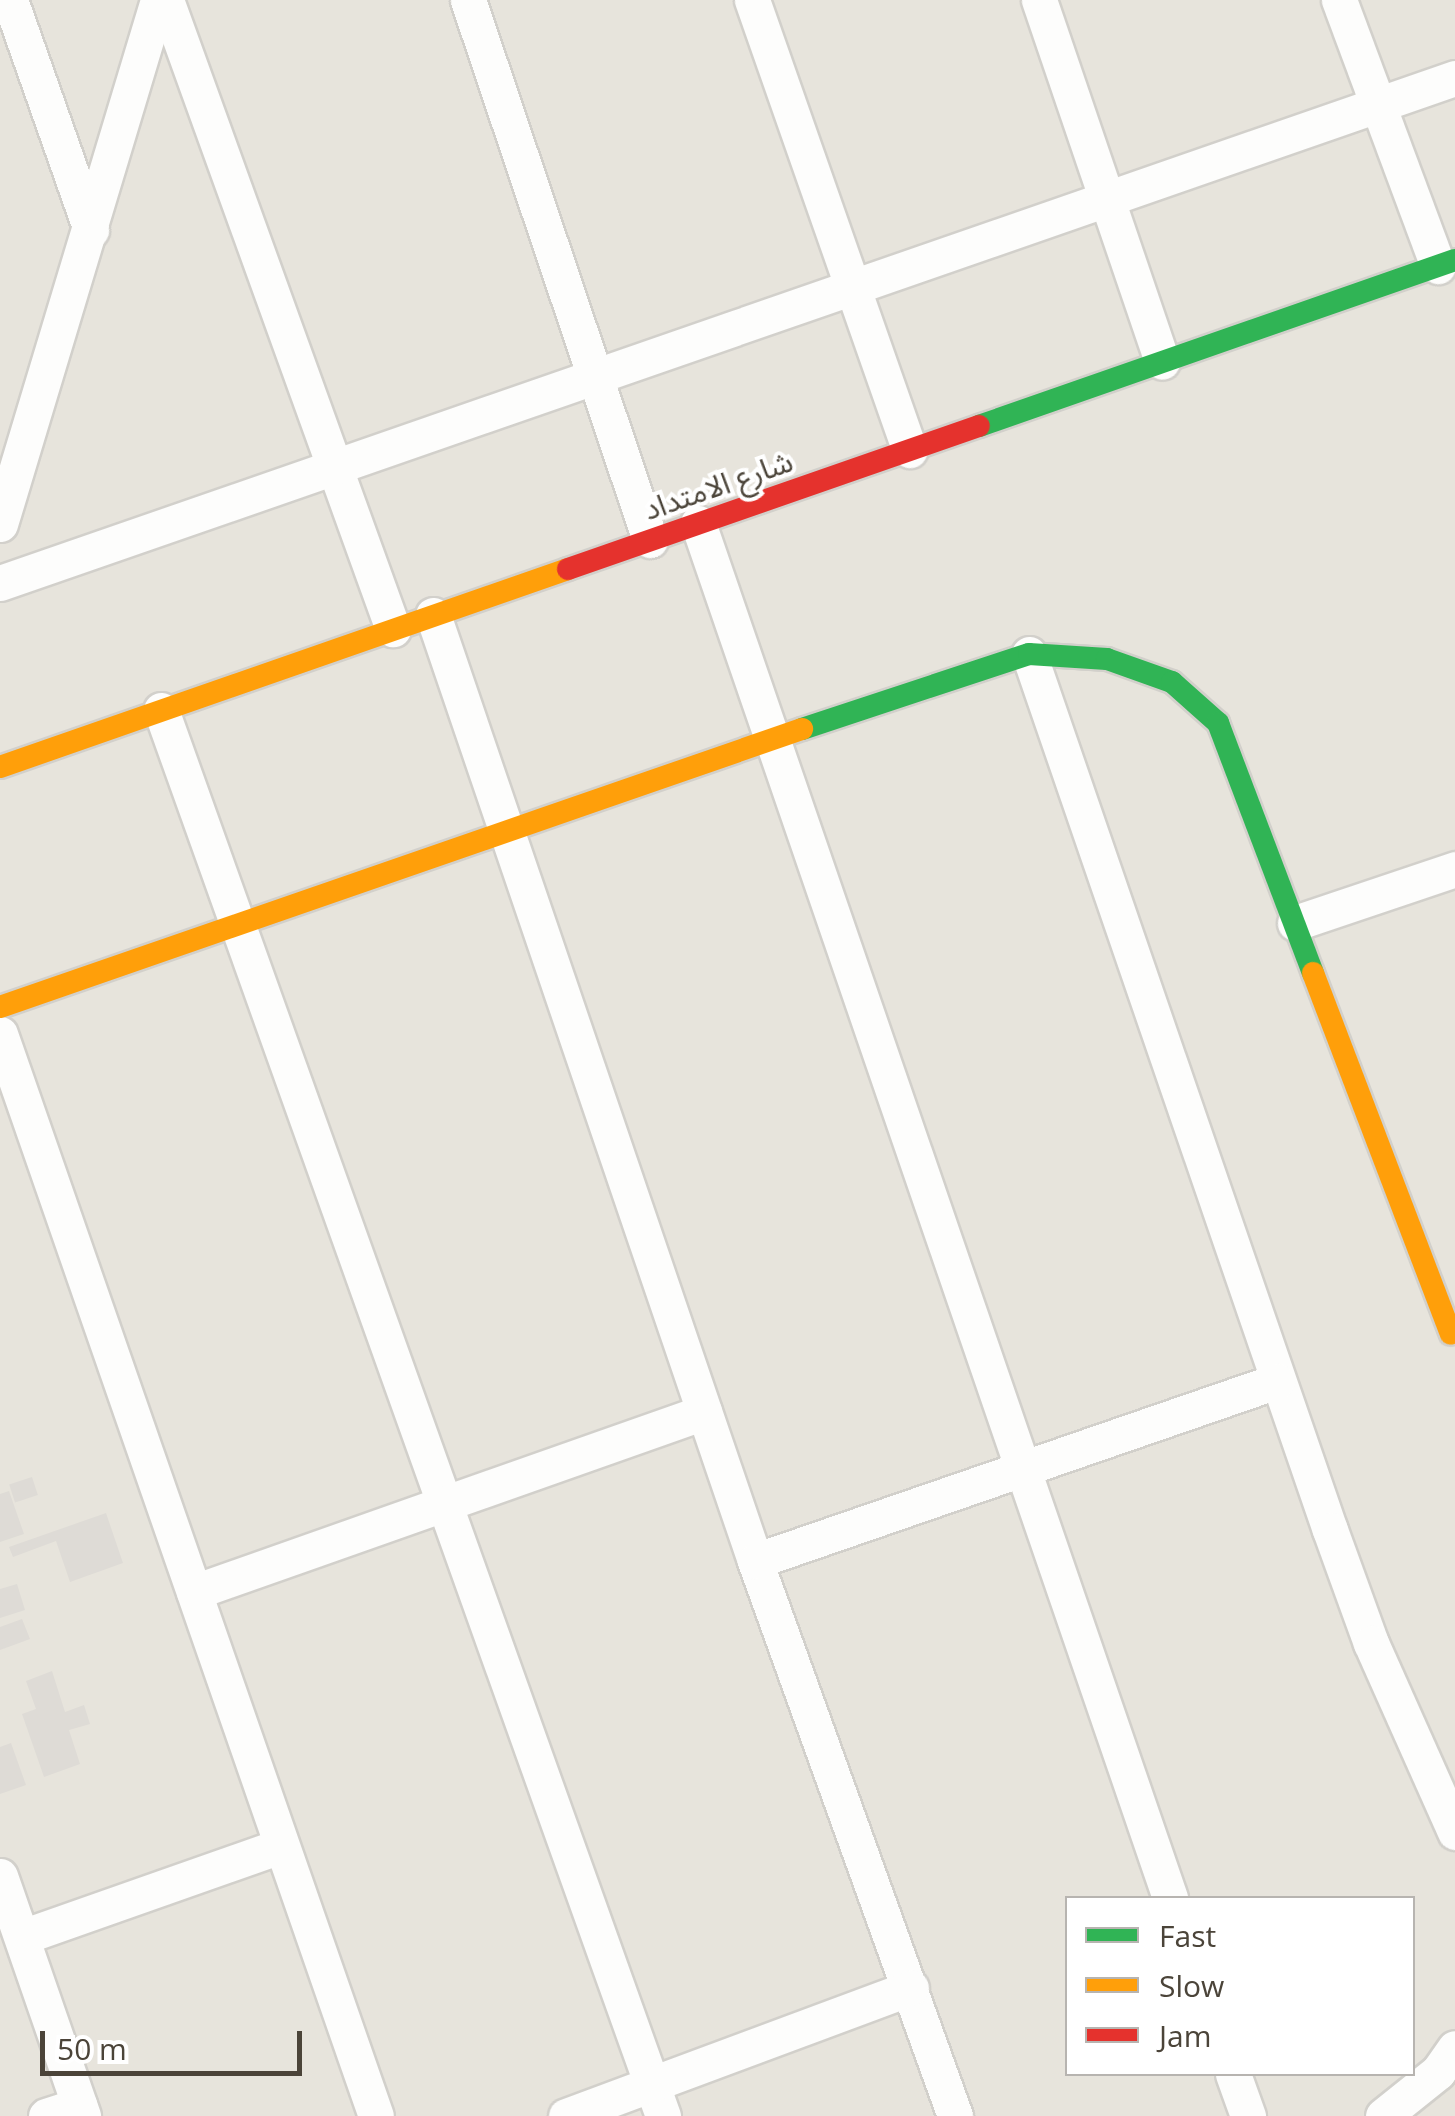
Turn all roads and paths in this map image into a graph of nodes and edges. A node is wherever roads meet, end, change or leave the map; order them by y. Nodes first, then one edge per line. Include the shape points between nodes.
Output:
1 (10, 0) edge
2 (158, 0) edge
3 (166, 0) edge
4 (468, 0) edge
5 (752, 0) edge
6 (1039, 0) edge
7 (1339, 0) edge
8 (1455, 78) edge
9 (1378, 105) junction
10 (1107, 196) junction
11 (91, 230) junction
12 (1446, 263) edge
13 (852, 289) junction
14 (1162, 362) junction
15 (597, 376) junction
16 (910, 450) junction
17 (337, 468) junction
18 (698, 523) junction
19 (0, 524) edge
20 (650, 540) junction
21 (0, 583) edge
22 (433, 615) junction
23 (393, 629) junction
24 (1028, 654) junction
25 (161, 710) junction
26 (768, 742) junction
27 (0, 766) edge
28 (505, 830) junction
29 (1455, 869) edge
30 (1295, 924) junction
31 (238, 925) junction
32 (0, 1007) edge
33 (0, 1034) edge
34 (1450, 1334) dead end
35 (1278, 1381) junction
36 (704, 1412) junction
37 (1026, 1468) junction
38 (448, 1504) junction
39 (756, 1561) junction
40 (194, 1592) junction
41 (1455, 1832) edge
42 (280, 1846) junction
43 (0, 1876) edge
44 (1169, 1896) edge
45 (22, 1937) junction
46 (911, 1988) junction
47 (1455, 2048) edge
48 (1234, 2076) edge
49 (657, 2101) edge
50 (69, 2112) edge
51 (376, 2116) edge
52 (566, 2116) edge
53 (955, 2116) edge
54 (1248, 2116) edge
55 (1383, 2116) edge

1 - 11 street
2 - 11 street
3 - 17 street
4 - 15 street
5 - 13 street
6 - 10 street
7 - 9 street
8 - 9 street
9 - 10 street
9 - 12 street
10 - 13 street
10 - 14 street
11 - 19 street
12 - 14 street, شارع الامتداد
13 - 15 street
13 - 16 street
14 - 16 street, شارع الامتداد
15 - 17 street
15 - 20 street
16 - 18 street, شارع الامتداد
17 - 21 street
17 - 23 street
18 - 20 street, شارع الامتداد
18 - 26 street
20 - 22 street, شارع الامتداد
22 - 23 street, شارع الامتداد
22 - 28 street
23 - 25 street, شارع الامتداد
24 - 26 street
24 - 30 street via 1108,659 1172,682 1218,723
24 - 35 street
25 - 27 street, شارع الامتداد
25 - 31 street
26 - 28 street
26 - 37 street
28 - 31 street
28 - 36 street
29 - 30 street
30 - 34 street
31 - 32 street
31 - 38 street
33 - 40 street
35 - 37 street
35 - 41 street via 1370,1643
36 - 38 street
36 - 39 street
37 - 39 street
37 - 44 street
38 - 40 street
38 - 49 street
39 - 46 street
40 - 42 street
42 - 45 street
42 - 51 street
43 - 45 street
45 - 50 street
46 - 49 street
46 - 53 street
47 - 55 street via 1438,2072
48 - 54 street
49 - 52 street

